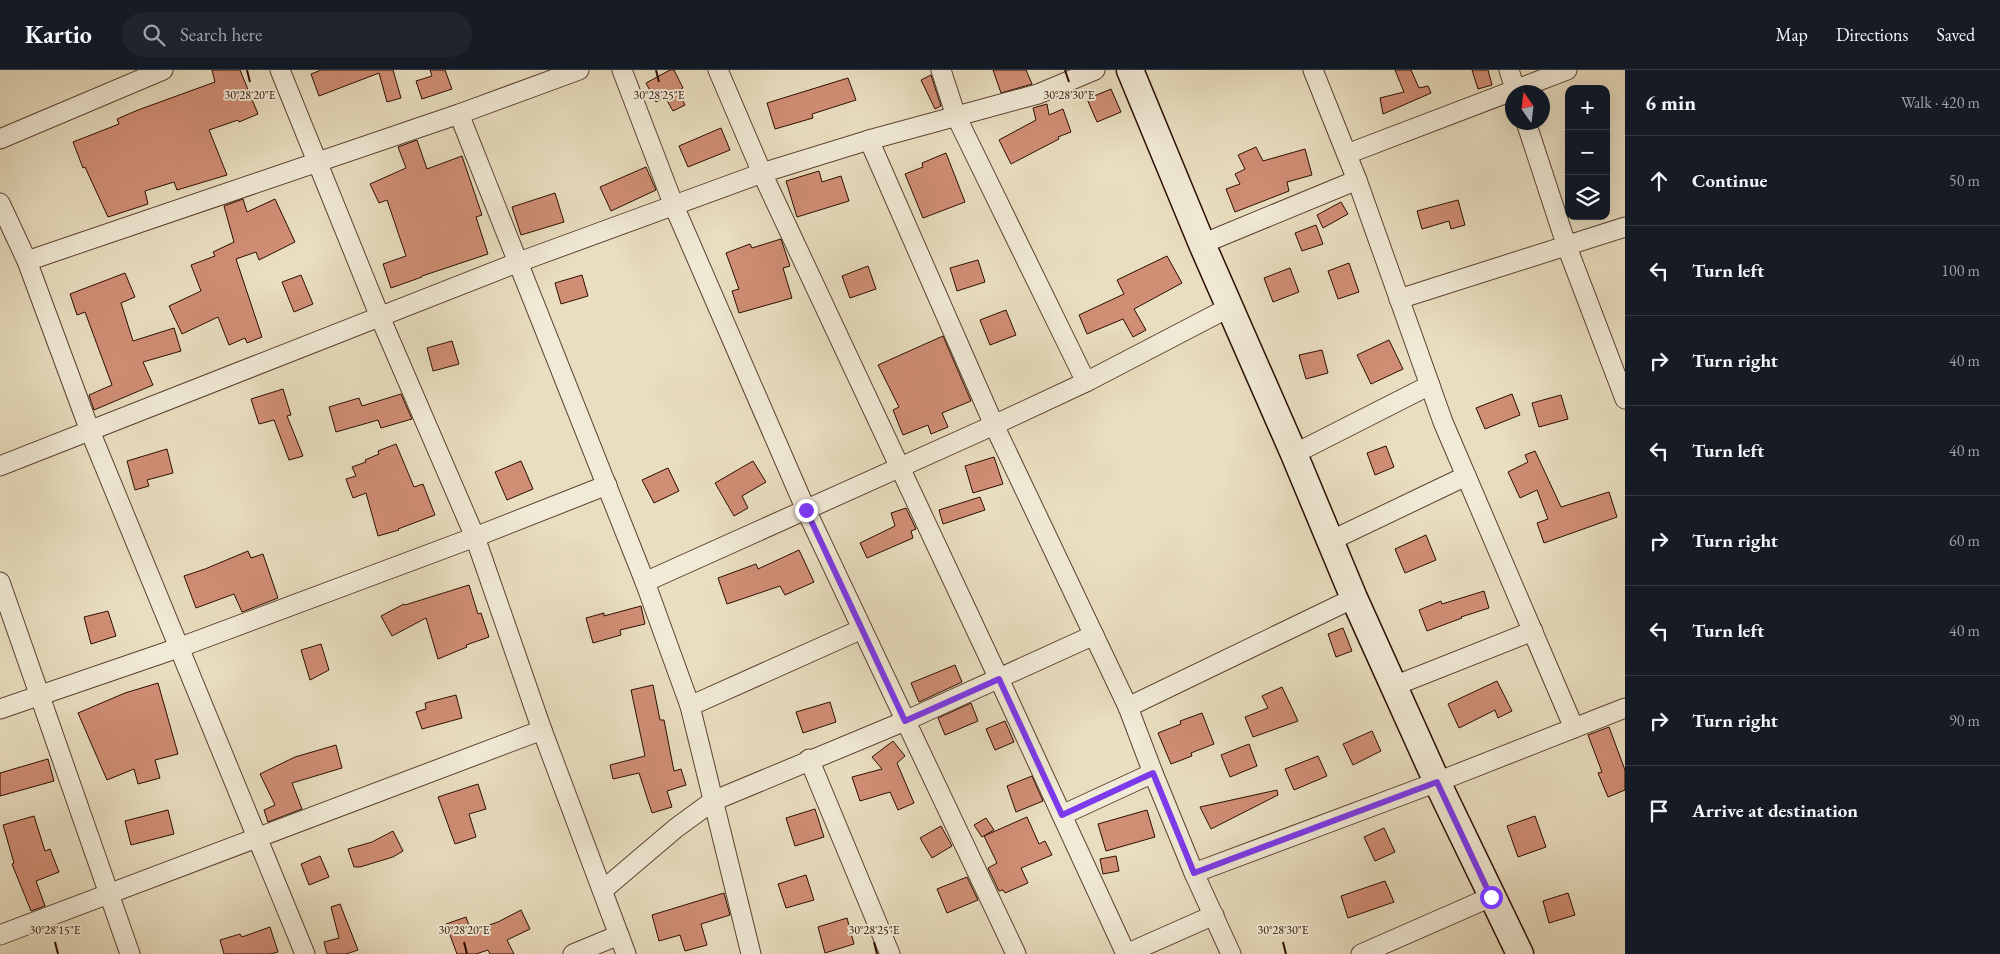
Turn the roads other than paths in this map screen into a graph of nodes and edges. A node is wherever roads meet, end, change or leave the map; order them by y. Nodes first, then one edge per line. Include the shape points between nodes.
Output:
1 (164, 70) edge
2 (280, 70) edge
3 (579, 70) edge
4 (622, 70) edge
5 (718, 70) edge
6 (940, 70) edge
7 (1095, 70) edge
8 (1130, 70) edge
9 (1313, 70) edge
10 (1509, 70) edge
11 (1567, 70) edge
12 (1514, 85) edge
13 (1531, 85) edge
14 (1505, 95) edge
15 (459, 114) junction
16 (956, 116) junction
17 (1529, 130) edge
18 (0, 139) edge
19 (868, 140) junction
20 (1347, 154) junction
21 (317, 163) junction
22 (762, 173) junction
23 (1357, 180) junction
24 (0, 203) edge
25 (674, 206) junction
26 (1625, 227) edge
27 (1202, 244) junction
28 (1567, 247) junction
29 (27, 261) junction
30 (519, 262) junction
31 (1399, 299) junction
32 (1230, 307) junction
33 (380, 316) junction
34 (1086, 382) junction
35 (1430, 385) junction
36 (1625, 399) edge
37 (994, 425) junction
38 (90, 431) junction
39 (1294, 454) junction
40 (0, 466) edge
41 (900, 467) junction
42 (1466, 476) junction
43 (607, 485) junction
44 (806, 510) junction
45 (475, 537) junction
46 (1330, 540) junction
47 (0, 582) edge
48 (645, 582) junction
49 (1354, 598) junction
50 (862, 629) junction
51 (1533, 631) junction
52 (1094, 635) junction
53 (178, 648) junction
54 (999, 679) junction
55 (1394, 686) junction
56 (41, 695) junction
57 (690, 706) junction
58 (1128, 707) junction
59 (1625, 708) edge
60 (0, 709) edge
61 (905, 721) junction
62 (1574, 728) junction
63 (542, 730) junction
64 (809, 760) junction
65 (1153, 773) junction
66 (1437, 782) junction
67 (713, 801) junction
68 (1062, 815) junction
69 (256, 838) junction
70 (1194, 873) junction
71 (603, 890) junction
72 (110, 894) junction
73 (1491, 897) junction
74 (1214, 916) junction
75 (0, 935) edge
76 (619, 935) junction
77 (130, 954) edge
78 (305, 954) edge
79 (573, 954) edge
80 (626, 954) edge
81 (751, 954) edge
82 (890, 954) edge
83 (1016, 954) edge
84 (1126, 954) edge
85 (1231, 954) edge
86 (1361, 954) edge
87 (1520, 954) edge

1 - 18 street
2 - 21 street
3 - 15 street
4 - 25 street
5 - 22 street
6 - 16 street
7 - 16 street via 1038,94
8 - 27 main road
9 - 20 street
10 - 12 street
11 - 13 street
14 - 20 street
15 - 21 street
15 - 30 street
16 - 19 street
16 - 34 street
17 - 28 street
19 - 22 street
19 - 37 street
20 - 23 street
21 - 29 street
21 - 33 street
22 - 25 street
22 - 41 street
23 - 27 street
23 - 31 street
24 - 29 street
25 - 30 street
25 - 44 street
26 - 28 street
27 - 32 main road
28 - 31 street
28 - 36 street
29 - 38 street
30 - 33 street
30 - 43 street
31 - 35 street
32 - 34 street
32 - 39 main road
33 - 38 street
33 - 45 street
34 - 37 street
35 - 39 street
35 - 42 street
37 - 41 street
37 - 52 street
38 - 40 street
38 - 53 street
39 - 46 main road
41 - 44 street
41 - 54 street
42 - 46 street
42 - 51 street
43 - 45 street
43 - 48 street
44 - 48 street
44 - 50 street
45 - 53 street
45 - 63 street
46 - 49 main road
47 - 56 street
48 - 57 street
49 - 55 main road
49 - 58 street
50 - 57 street
50 - 61 street
51 - 55 street
51 - 62 street
52 - 54 street
52 - 58 street
53 - 56 street
53 - 69 street
54 - 61 street
54 - 68 street
55 - 66 main road
56 - 60 street
56 - 72 street
57 - 67 street
58 - 65 street
59 - 62 street
61 - 64 street
61 - 83 street
62 - 66 street
63 - 69 street
63 - 71 street
64 - 67 street
64 - 82 street
65 - 68 street
65 - 70 street
66 - 70 street
66 - 73 main road
67 - 71 street
67 - 81 street
68 - 84 street
69 - 72 street
69 - 78 street
70 - 74 street
71 - 76 street
72 - 75 street
72 - 77 street
73 - 86 street
73 - 87 main road
74 - 84 street
74 - 85 street
76 - 79 street
76 - 80 street

